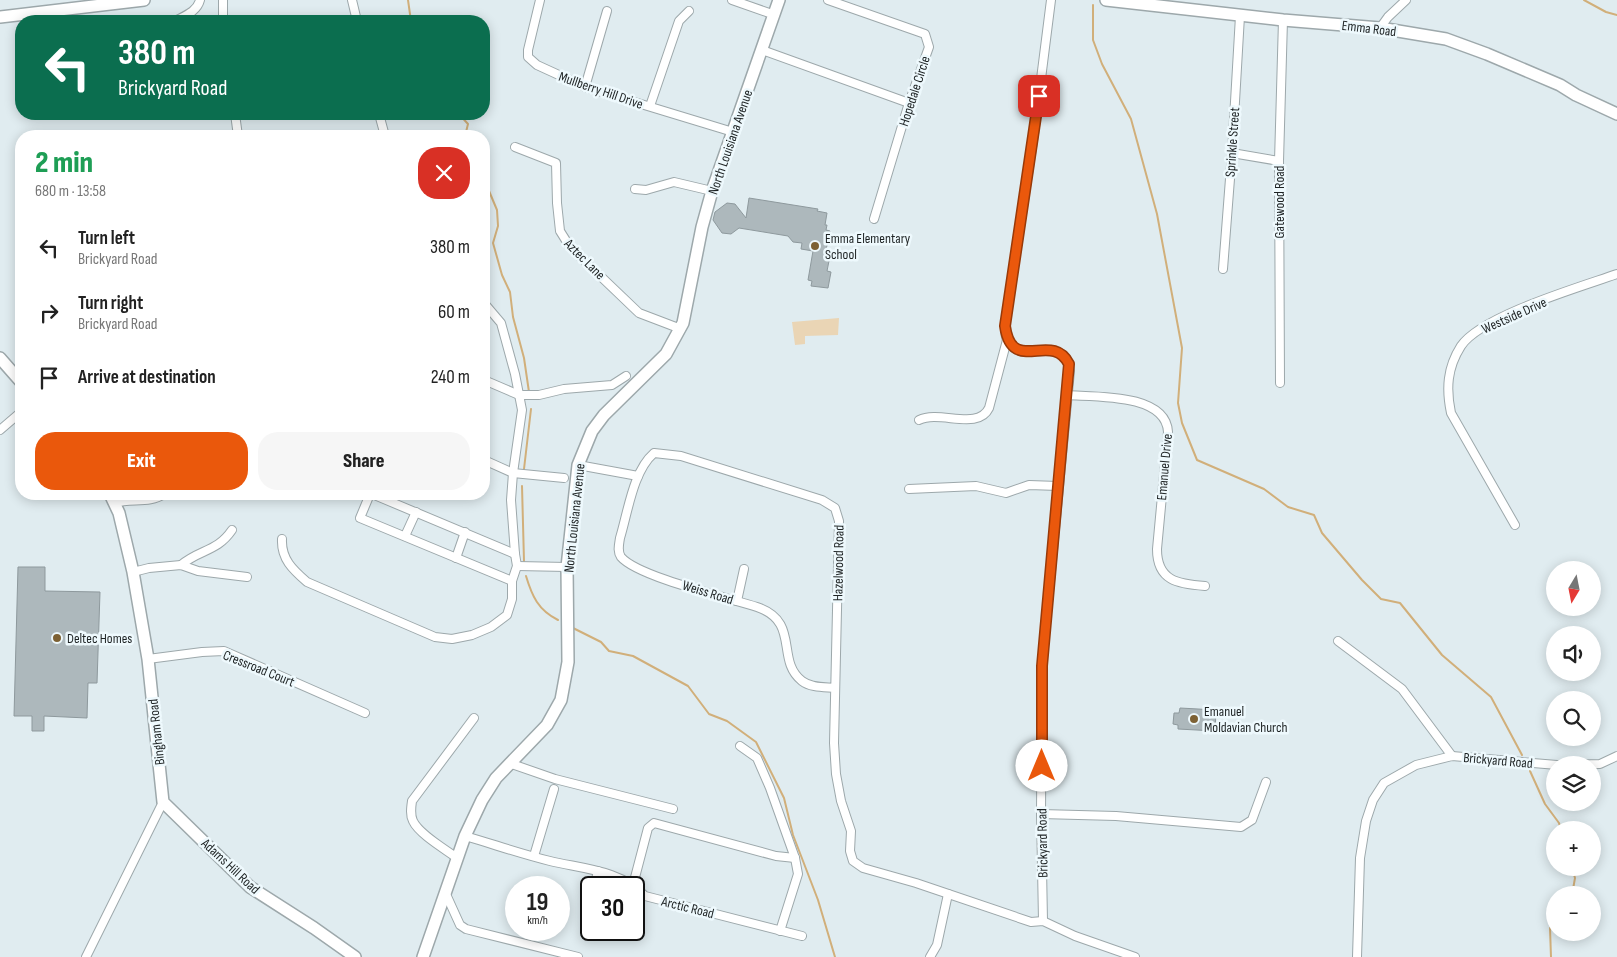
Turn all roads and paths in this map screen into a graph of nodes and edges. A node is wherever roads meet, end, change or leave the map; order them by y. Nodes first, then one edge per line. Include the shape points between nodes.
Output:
1 (144, 0) edge
2 (200, 0) edge
3 (223, 0) edge
4 (352, 0) edge
5 (540, 0) edge
6 (732, 0) edge
7 (779, 0) edge
8 (828, 0) edge
9 (1051, 0) edge
10 (1106, 0) edge
11 (1406, 0) edge
12 (607, 11) dead end
13 (689, 11) dead end
14 (15, 15) edge
15 (17, 15) edge
16 (185, 15) edge
17 (223, 15) edge
18 (356, 15) edge
19 (775, 15) junction
20 (1240, 16) junction
21 (0, 17) edge
22 (1283, 20) junction
23 (1380, 28) junction
24 (762, 50) junction
25 (585, 87) junction
26 (909, 103) junction
27 (650, 106) junction
28 (1617, 114) edge
29 (733, 132) junction
30 (515, 147) dead end
31 (1232, 153) junction
32 (1279, 161) junction
33 (635, 189) dead end
34 (712, 192) junction
35 (874, 219) dead end
36 (1223, 269) dead end
37 (1617, 274) edge
38 (490, 310) edge
39 (681, 329) junction
40 (1007, 340) junction
41 (0, 358) edge
42 (15, 375) edge
43 (626, 376) dead end
44 (490, 383) edge
45 (1280, 384) dead end
46 (519, 395) junction
47 (1067, 395) junction
48 (15, 417) edge
49 (919, 420) dead end
50 (0, 430) edge
51 (490, 463) edge
52 (578, 465) junction
53 (513, 473) junction
54 (638, 476) junction
55 (564, 478) dead end
56 (1058, 486) junction
57 (909, 489) dead end
58 (113, 500) edge
59 (368, 500) edge
60 (386, 500) edge
61 (416, 512) junction
62 (1515, 525) dead end
63 (232, 530) dead end
64 (464, 532) junction
65 (405, 536) junction
66 (282, 539) dead end
67 (515, 554) junction
68 (456, 558) junction
69 (182, 565) junction
70 (518, 566) junction
71 (567, 567) junction
72 (744, 569) dead end
73 (133, 572) junction
74 (247, 578) dead end
75 (512, 581) junction
76 (1206, 586) dead end
77 (737, 601) junction
78 (1338, 641) dead end
79 (148, 659) junction
80 (836, 688) junction
81 (365, 713) dead end
82 (474, 718) dead end
83 (740, 746) dead end
84 (1452, 756) junction
85 (1617, 756) edge
86 (510, 763) junction
87 (1546, 764) edge
88 (1601, 764) edge
89 (1266, 782) dead end
90 (554, 789) dead end
91 (163, 802) junction
92 (673, 809) dead end
93 (1041, 814) junction
94 (465, 836) junction
95 (534, 856) junction
96 (457, 858) junction
97 (795, 858) junction
98 (598, 871) junction
99 (597, 876) edge
100 (610, 876) edge
101 (635, 876) edge
102 (445, 892) junction
103 (948, 894) junction
104 (645, 896) edge
105 (1043, 921) junction
106 (780, 931) junction
107 (802, 936) dead end
108 (86, 957) edge
109 (355, 957) edge
110 (423, 957) edge
111 (578, 957) edge
112 (930, 957) edge
113 (1135, 957) edge
114 (1357, 957) edge

1 - 15 street
2 - 16 street via 198,6
3 - 17 street
4 - 18 street
5 - 25 street, Mullberry Hill Drive via 528,58
6 - 19 street
7 - 19 street, North Louisiana Avenue
8 - 26 street, Hopedale Circle via 925,34 929,47
9 - 40 street via 1005,326
10 - 20 street, Emma Road
11 - 23 street
12 - 25 street
13 - 27 street via 679,22
14 - 21 street
19 - 24 street, North Louisiana Avenue
20 - 22 street, Emma Road
20 - 31 street, Sprinkle Street
22 - 23 street, Emma Road
22 - 32 street, Gatewood Road
23 - 28 street, Emma Road via 1446,39 1560,85
24 - 26 street
24 - 29 street, North Louisiana Avenue
25 - 27 street, Mullberry Hill Drive
26 - 35 street, Hopedale Circle
27 - 29 street, Mullberry Hill Drive
29 - 34 street, North Louisiana Avenue
30 - 39 street, Aztec Lane via 556,163 560,231 570,246 639,313
31 - 32 street
31 - 36 street, Sprinkle Street
32 - 45 street, Gatewood Road
33 - 34 street via 646,190 674,182
34 - 39 street, North Louisiana Avenue
37 - 62 street, Westside Drive via 1482,327 1462,346 1448,376 1447,395 1451,413
38 - 46 street via 501,323
39 - 52 street, North Louisiana Avenue via 666,354 592,430
40 - 47 street, Brickyard Road via 1020,351 1053,350 1066,358 1070,371
40 - 49 street via 986,413 974,419 934,416
41 - 42 street
43 - 46 street via 612,385
44 - 46 street
46 - 53 street via 522,410
47 - 56 street, Brickyard Road
47 - 76 street, Emanuel Drive via 1135,400 1155,410 1165,420 1168,432 1158,561 1160,570 1185,584
48 - 50 street
51 - 53 street
52 - 54 street
52 - 71 street, North Louisiana Avenue
53 - 55 street
53 - 67 street via 511,500
54 - 77 street, Weiss Road via 619,544 620,556 632,565 666,579
54 - 80 street, Hazelwood Road via 645,460 654,453 681,456 822,500 835,508 839,521
56 - 57 street via 1029,485 1006,493 976,486
56 - 93 street, Brickyard Road via 1042,666
58 - 73 street, Bingham Road
59 - 65 street via 360,518
60 - 61 street
61 - 64 street
61 - 65 street
63 - 69 street via 224,542
64 - 67 street
64 - 68 street
65 - 68 street
66 - 75 street via 281,550 290,567 307,582 435,637 472,636 492,627 507,616
67 - 70 street
68 - 75 street
69 - 73 street
69 - 74 street via 198,571
70 - 71 street
70 - 75 street
71 - 86 street, North Louisiana Avenue via 568,662 564,691 547,725
72 - 77 street
73 - 79 street, Bingham Road
77 - 80 street, Weiss Road via 769,611 783,626 792,668 802,681
78 - 84 street via 1402,688
79 - 81 street, Cressroad Court via 224,651
79 - 91 street, Bingham Road
80 - 103 street, Hazelwood Road via 836,774 851,831 853,861 863,868
82 - 96 street via 412,801 412,821
83 - 97 street via 757,758
84 - 87 street, Brickyard Road
84 - 114 street, Brickyard Road via 1416,765 1384,783 1373,800 1360,858
85 - 88 street
86 - 92 street
86 - 94 street, North Louisiana Avenue via 482,800
89 - 93 street via 1252,820 1241,828 1116,816
90 - 95 street
91 - 108 street
91 - 109 street, Adams Hill Road via 250,887
93 - 105 street, Brickyard Road
94 - 95 street, Arctic Road
94 - 96 street, North Louisiana Avenue
95 - 98 street, Arctic Road
96 - 102 street, North Louisiana Avenue
97 - 101 street via 776,856 654,823 648,828
97 - 106 street via 798,874
98 - 99 street
98 - 100 street, Arctic Road
102 - 110 street, North Louisiana Avenue
102 - 111 street via 460,926 466,930
103 - 105 street, Hazelwood Road via 1031,922
103 - 112 street via 937,945
104 - 106 street, Arctic Road
105 - 113 street
106 - 107 street, Arctic Road

